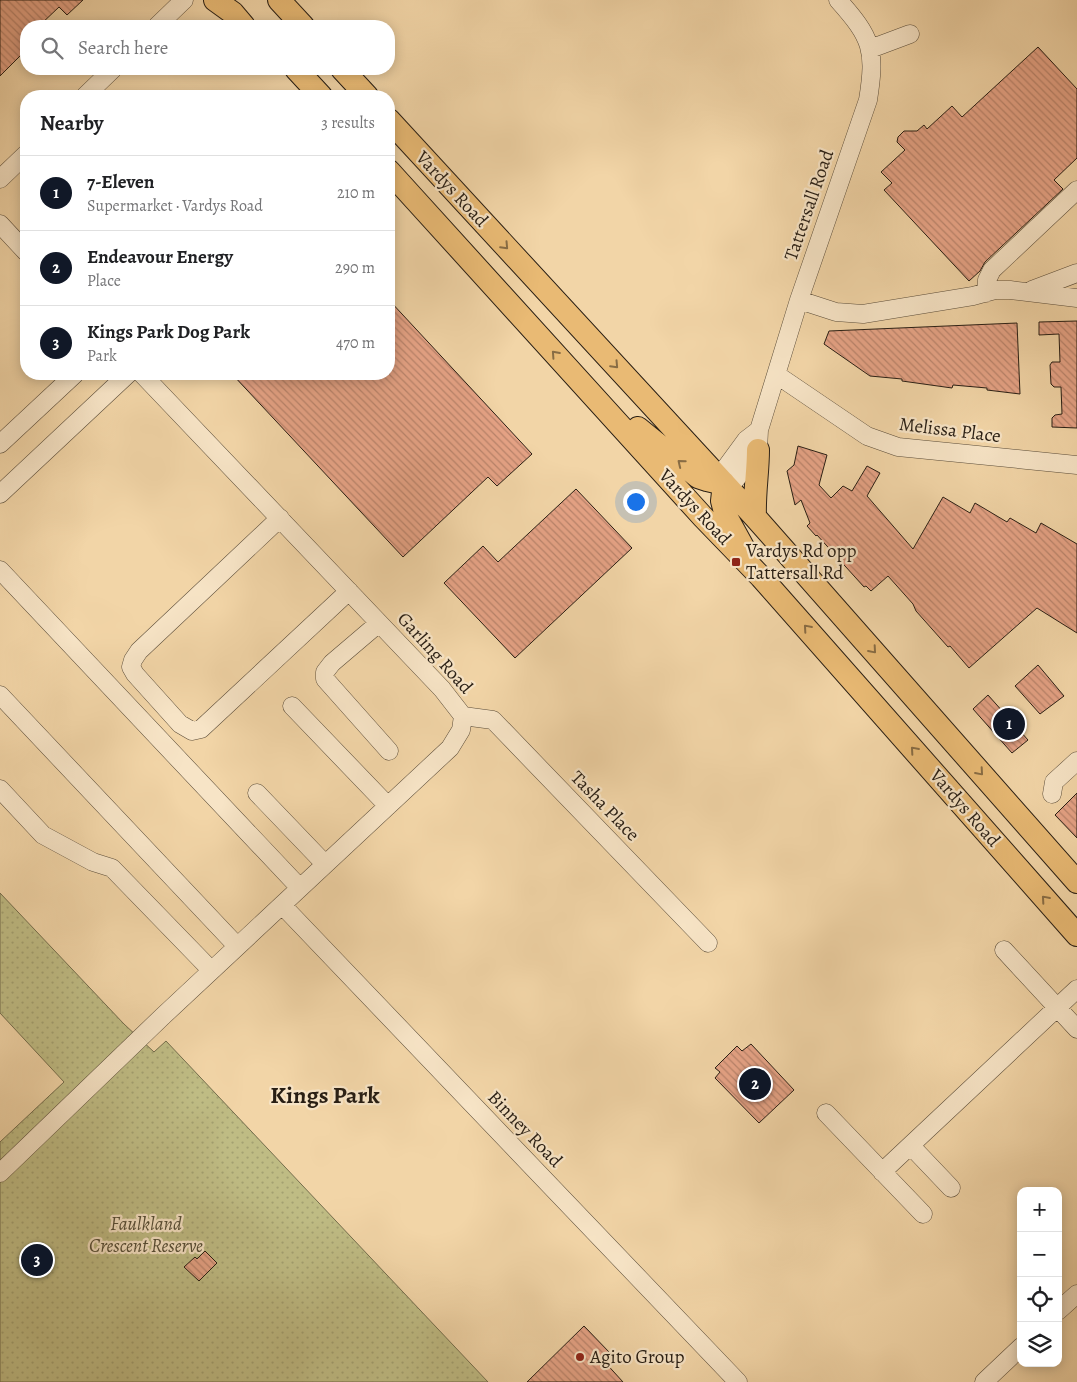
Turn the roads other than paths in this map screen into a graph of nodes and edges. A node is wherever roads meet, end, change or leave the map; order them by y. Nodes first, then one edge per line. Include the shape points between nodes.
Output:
1 (184, 0) edge
2 (215, 0) edge
3 (234, 0) edge
4 (278, 0) edge
5 (838, 0) edge
6 (163, 20) edge
7 (239, 20) edge
8 (252, 20) edge
9 (297, 20) edge
10 (910, 34) dead end
11 (870, 49) junction
12 (107, 75) edge
13 (299, 75) edge
14 (348, 75) edge
15 (309, 83) edge
16 (91, 90) edge
17 (361, 90) edge
18 (395, 127) edge
19 (20, 160) edge
20 (395, 178) edge
21 (0, 179) edge
22 (1077, 190) edge
23 (3, 233) edge
24 (20, 247) edge
25 (1077, 273) edge
26 (1029, 291) junction
27 (986, 293) junction
28 (1077, 298) edge
29 (799, 300) junction
30 (777, 375) junction
31 (69, 380) edge
32 (122, 380) edge
33 (148, 380) edge
34 (582, 384) junction
35 (758, 440) junction
36 (0, 444) edge
37 (1077, 465) edge
38 (724, 483) junction
39 (0, 494) edge
40 (755, 517) junction
41 (280, 518) junction
42 (0, 570) edge
43 (761, 577) junction
44 (349, 591) junction
45 (379, 623) junction
46 (0, 695) edge
47 (292, 706) dead end
48 (463, 716) junction
49 (389, 750) dead end
50 (1077, 761) edge
51 (0, 789) edge
52 (257, 793) dead end
53 (1052, 794) dead end
54 (388, 806) junction
55 (326, 864) junction
56 (1077, 882) edge
57 (300, 888) junction
58 (282, 905) junction
59 (1077, 935) edge
60 (708, 943) dead end
61 (237, 946) junction
62 (1004, 950) dead end
63 (211, 970) junction
64 (1077, 989) edge
65 (1057, 1007) junction
66 (1077, 1029) edge
67 (826, 1114) dead end
68 (911, 1146) junction
69 (882, 1172) junction
70 (0, 1173) edge
71 (951, 1188) dead end
72 (923, 1214) dead end
73 (1077, 1294) edge
74 (1062, 1307) edge
75 (1017, 1351) edge
76 (738, 1382) edge
77 (984, 1382) edge

1 - 6 street
2 - 7 main road
3 - 8 main road
4 - 9 main road
5 - 11 street, Tattersall Road via 858,23
10 - 11 street
11 - 29 street, Tattersall Road via 872,70 868,100
12 - 16 street
13 - 15 main road
14 - 17 main road
18 -> 38 main road, Vardys Road
19 - 21 street
34 -> 20 main road, Vardys Road
22 - 27 street via 992,270
23 - 24 street
25 - 26 street
26 - 27 street
26 - 28 street
27 - 29 street via 863,314 836,312
29 - 30 street, Tattersall Road
30 - 35 street, Tattersall Road
30 - 37 street, Melissa Place via 867,436 898,447
31 - 36 street
32 - 39 street
33 - 41 street, Garling Road
38 -> 34 main road via 698,477
34 - 43 main road, Vardys Road
35 - 38 street, Tattersall Road via 746,440 724,470
35 - 40 main road
38 - 40 main road, Vardys Road
38 - 43 main road via 722,501 726,516
40 -> 56 main road, Vardys Road
41 - 44 street, Garling Road
41 - 44 street via 133,660 131,667 135,674 180,724 192,731 201,729
42 - 57 street
59 -> 43 main road, Vardys Road
44 - 45 street, Garling Road
45 - 48 street, Garling Road via 442,689
45 - 49 street via 325,672 326,679
46 - 61 street
47 - 54 street
48 - 54 street, Garling Road via 461,730 450,748
48 - 60 street, Tasha Place via 493,720
50 - 53 street via 1054,782
51 - 63 street via 42,835 93,862 112,868
52 - 55 street
54 - 55 street, Garling Road
55 - 57 street, Garling Road
57 - 58 street, Garling Road
58 - 61 street, Garling Road
58 - 76 street, Binney Road
61 - 63 street, Garling Road
62 - 65 street
63 - 70 street, Garling Road
64 - 65 street
65 - 66 street
65 - 68 street
67 - 69 street
68 - 69 street
68 - 71 street
69 - 72 street
73 - 74 street
75 - 77 street

